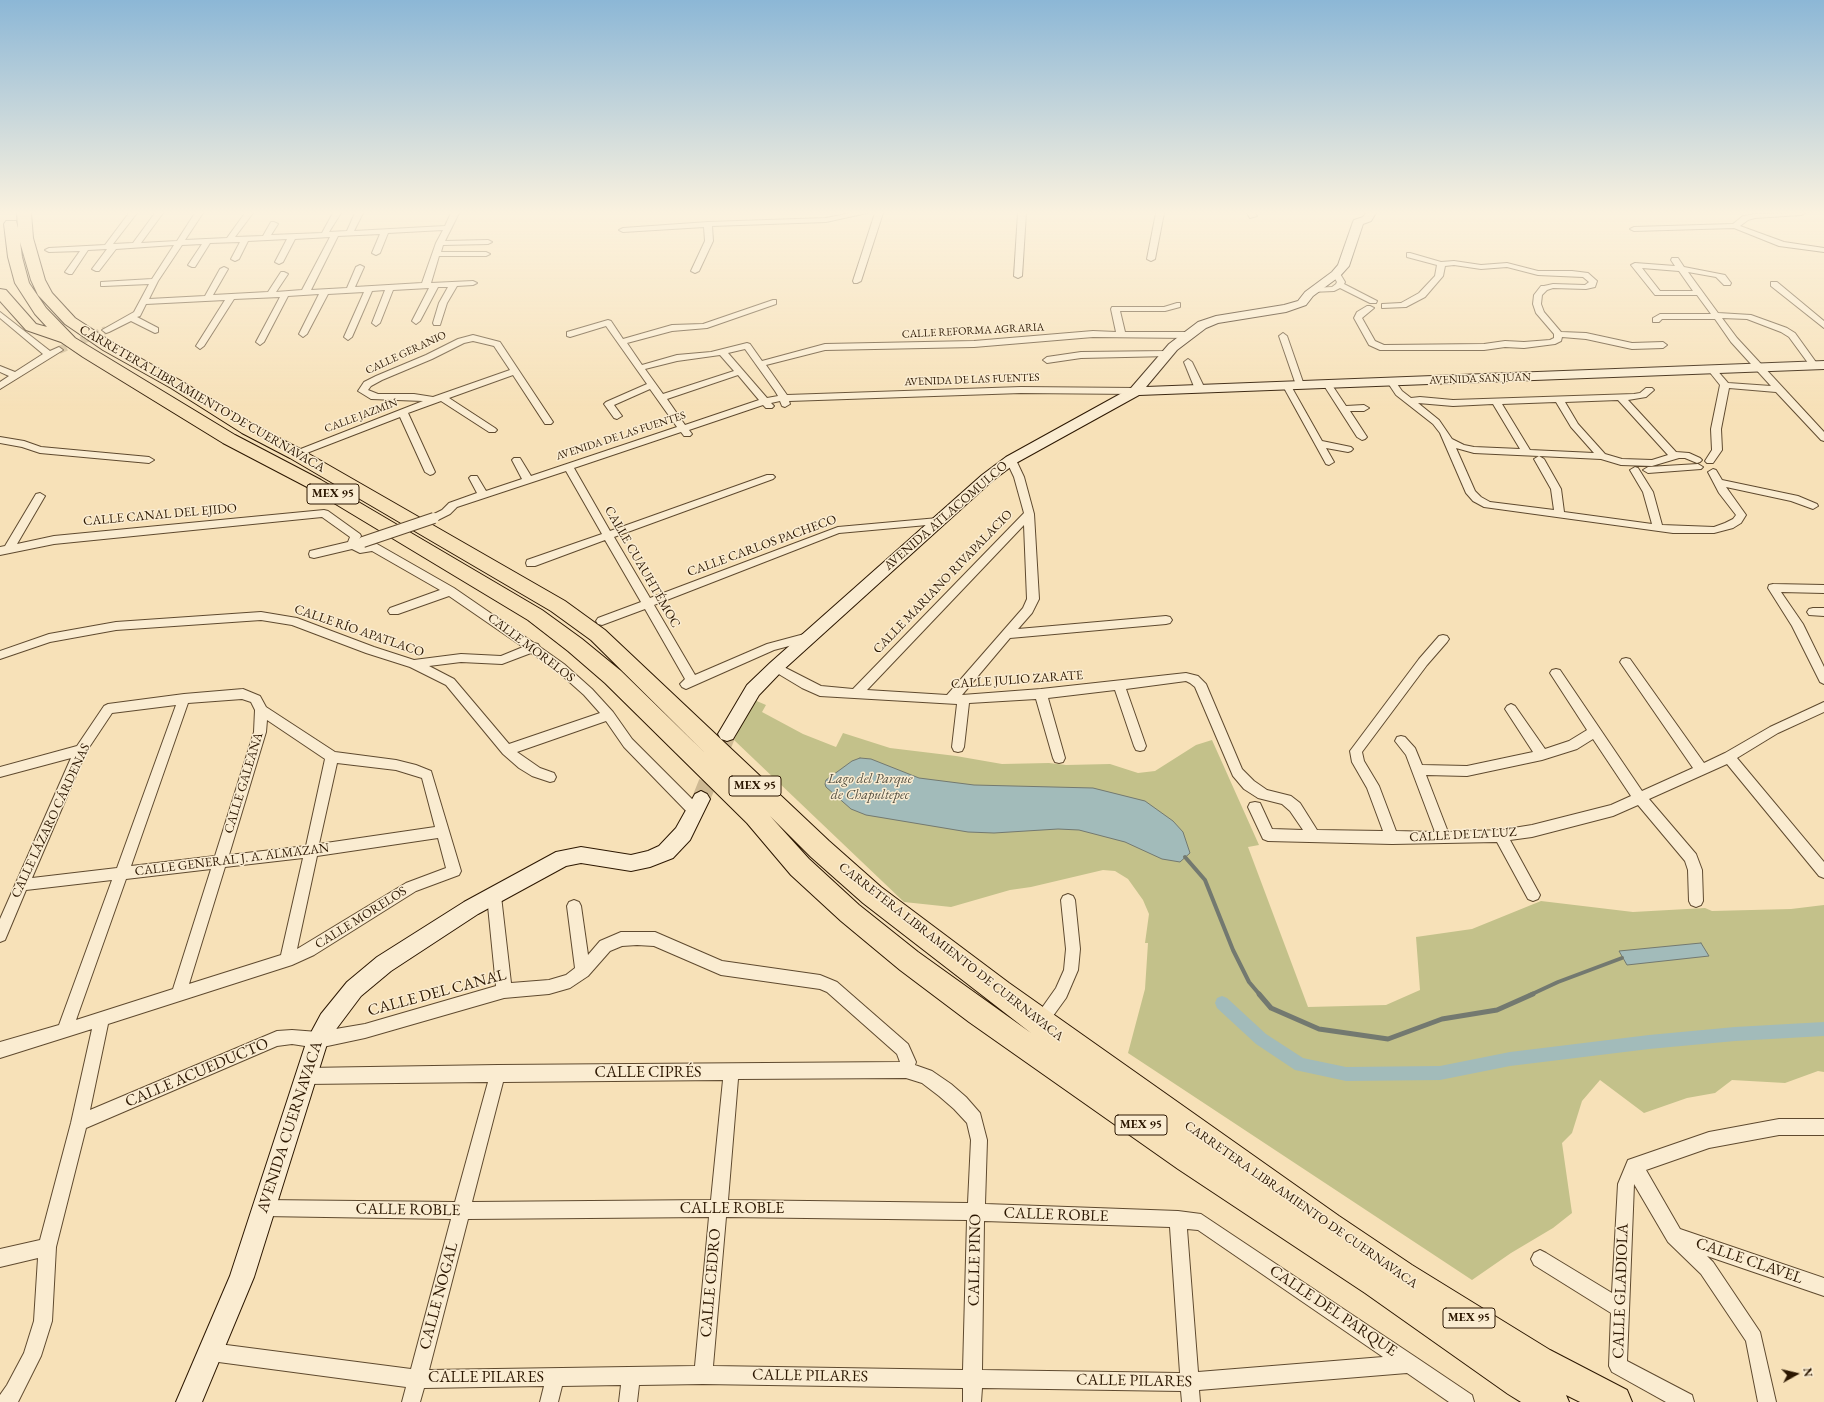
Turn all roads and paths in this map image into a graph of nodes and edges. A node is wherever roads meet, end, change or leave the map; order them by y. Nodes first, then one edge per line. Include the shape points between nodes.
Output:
1 (21, 278) edge
2 (38, 278) edge
3 (156, 278) edge
4 (219, 278) edge
5 (281, 278) edge
6 (312, 278) edge
7 (355, 278) edge
8 (432, 278) edge
9 (1339, 278) edge
10 (1437, 278) edge
11 (1591, 278) edge
12 (1646, 278) edge
13 (1689, 278) edge
14 (1722, 278) edge
15 (154, 281) junction
16 (473, 283) dead end
17 (1337, 283) junction
18 (1727, 283) dead end
19 (104, 284) dead end
20 (454, 284) junction
21 (1774, 284) dead end
22 (431, 285) junction
23 (390, 288) junction
24 (370, 289) junction
25 (350, 290) junction
26 (325, 291) junction
27 (0, 292) edge
28 (305, 292) junction
29 (1700, 293) junction
30 (271, 294) junction
31 (285, 294) junction
32 (230, 297) junction
33 (208, 298) junction
34 (142, 302) junction
35 (773, 302) dead end
36 (1370, 304) junction
37 (1177, 305) dead end
38 (0, 314) edge
39 (1717, 316) junction
40 (132, 318) junction
41 (1656, 320) dead end
42 (416, 321) dead end
43 (376, 322) dead end
44 (437, 323) dead end
45 (1824, 325) edge
46 (106, 330) tunnel mouth
47 (155, 330) dead end
48 (303, 334) dead end
49 (570, 334) dead end
50 (1121, 334) junction
51 (1558, 334) junction
52 (1189, 335) junction
53 (1284, 336) dead end
54 (348, 337) dead end
55 (260, 342) dead end
56 (621, 342) junction
57 (1663, 345) dead end
58 (64, 346) junction
59 (200, 346) dead end
60 (723, 353) junction
61 (50, 354) junction
62 (1167, 354) junction
63 (1047, 360) dead end
64 (1188, 362) dead end
65 (761, 364) junction
66 (1819, 365) edge
67 (1759, 367) junction
68 (640, 368) junction
69 (0, 369) edge
70 (1712, 370) junction
71 (514, 372) junction
72 (739, 372) junction
73 (16, 376) junction
74 (1392, 383) junction
75 (1327, 384) junction
76 (652, 385) junction
77 (1293, 385) junction
78 (1726, 385) junction
79 (0, 386) edge
80 (1200, 389) junction
81 (1778, 389) junction
82 (1649, 390) dead end
83 (1136, 391) junction
84 (414, 397) junction
85 (1620, 397) junction
86 (438, 398) junction
87 (661, 398) junction
88 (1559, 399) junction
89 (785, 401) junction
90 (1496, 402) junction
91 (768, 404) junction
92 (1426, 406) junction
93 (1364, 408) dead end
94 (1344, 409) junction
95 (406, 411) junction
96 (617, 416) dead end
97 (548, 422) dead end
98 (492, 430) dead end
99 (685, 431) junction
100 (1362, 436) dead end
101 (1824, 437) edge
102 (0, 440) edge
103 (1449, 441) junction
104 (1318, 443) junction
105 (1348, 449) dead end
106 (1526, 451) junction
107 (296, 454) junction
108 (1673, 455) junction
109 (1602, 456) junction
110 (149, 460) dead end
111 (517, 460) dead end
112 (1012, 460) junction
113 (1538, 460) junction
114 (1710, 461) junction
115 (1329, 462) dead end
116 (1458, 462) junction
117 (1698, 464) junction
118 (570, 469) junction
119 (1635, 470) junction
120 (430, 472) dead end
121 (1713, 472) junction
122 (770, 477) dead end
123 (474, 478) dead end
124 (528, 480) junction
125 (1718, 482) junction
126 (483, 495) junction
127 (40, 496) dead end
128 (1813, 506) dead end
129 (446, 512) junction
130 (1559, 513) junction
131 (1029, 514) junction
132 (938, 521) junction
133 (1658, 528) junction
134 (608, 536) junction
135 (358, 544) junction
136 (4, 550) edge
137 (314, 554) dead end
138 (531, 563) dead end
139 (1824, 589) edge
140 (450, 591) junction
141 (647, 604) junction
142 (394, 611) dead end
143 (1166, 620) dead end
144 (602, 621) dead end
145 (1008, 634) junction
146 (808, 637) junction
147 (1443, 639) dead end
148 (534, 647) junction
149 (0, 655) edge
150 (1626, 662) dead end
151 (414, 664) junction
152 (776, 667) junction
153 (1556, 673) dead end
154 (1824, 679) edge
155 (1119, 685) junction
156 (855, 694) junction
157 (1042, 694) junction
158 (184, 699) junction
159 (957, 700) junction
160 (1824, 707) edge
161 (108, 709) joint
162 (1511, 709) dead end
163 (261, 710) junction
164 (609, 715) junction
165 (1594, 732) junction
166 (727, 734) tunnel mouth
167 (1401, 741) dead end
168 (1140, 746) dead end
169 (958, 748) dead end
170 (81, 750) junction
171 (507, 750) junction
172 (1542, 755) junction
173 (1729, 757) junction
174 (332, 758) junction
175 (1060, 758) dead end
176 (1701, 769) junction
177 (1418, 770) junction
178 (0, 772) edge
179 (550, 777) dead end
180 (1638, 797) junction
181 (698, 805) joint
182 (1255, 807) dead end
183 (443, 832) junction
184 (1314, 836) junction
185 (1501, 836) junction
186 (1392, 838) junction
187 (1444, 838) junction
188 (311, 851) junction
189 (220, 862) junction
190 (1824, 872) edge
191 (121, 873) junction
192 (21, 885) junction
193 (1533, 895) dead end
194 (494, 896) junction
195 (1068, 900) dead end
196 (1696, 901) dead end
197 (574, 906) dead end
198 (0, 935) edge
199 (288, 960) junction
200 (583, 971) junction
201 (504, 992) junction
202 (180, 993) junction
203 (102, 1018) junction
204 (1040, 1022) junction
205 (65, 1030) junction
206 (318, 1040) junction
207 (0, 1050) edge
208 (906, 1070) junction
209 (498, 1073) junction
210 (730, 1073) junction
211 (305, 1076) junction
212 (974, 1119) joint
213 (80, 1123) junction
214 (1824, 1127) edge
215 (1634, 1166) junction
216 (264, 1208) junction
217 (718, 1208) junction
218 (461, 1211) junction
219 (976, 1212) junction
220 (1178, 1219) junction
221 (1201, 1222) joint
222 (1674, 1236) junction
223 (47, 1247) junction
224 (0, 1258) edge
225 (1540, 1259) dead end
226 (1824, 1287) edge
227 (1619, 1307) junction
228 (211, 1352) junction
229 (1411, 1364) junction
230 (630, 1375) junction
231 (703, 1375) junction
232 (555, 1378) junction
233 (417, 1379) junction
234 (972, 1379) junction
235 (1190, 1382) junction
236 (6, 1402) edge
237 (189, 1402) edge
238 (411, 1402) edge
239 (549, 1402) edge
240 (628, 1402) edge
241 (972, 1402) edge
242 (1191, 1402) edge
243 (1465, 1402) edge
244 (1552, 1402) edge
245 (1615, 1402) edge
246 (1685, 1402) edge
247 (1768, 1402) edge

1 - 58 highway, CARRETERA LIBRAMIENTO DE CUERNAVACA / MEX 95
2 - 107 highway, CARRETERA LIBRAMIENTO DE CUERNAVACA / MEX 95 via 45,295 70,321 248,429
3 - 15 street
4 - 33 street
5 - 30 street
6 - 28 street
7 - 25 street
8 - 22 street
9 - 17 main road, AVENIDA ATLACOMULCO
10 - 36 street via 1422,295 1403,305 1384,306 1379,310
11 - 51 street via 1592,285 1586,287 1553,286 1544,288 1538,295 1540,313
12 - 29 street via 1658,293
13 - 29 street
14 - 18 street
15 - 19 street
15 - 34 street
16 - 20 street
17 - 36 street
17 - 52 main road, AVENIDA ATLACOMULCO via 1314,290 1296,306 1216,320 1202,325
20 - 22 street
20 - 44 street via 443,303
21 - 45 street
22 - 23 street
22 - 42 street
23 - 24 street
23 - 43 street
24 - 25 street
24 - 54 street
25 - 26 street
26 - 28 street
26 - 48 street
27 - 58 highway via 32,327
28 - 31 street
29 - 39 street
30 - 31 street
30 - 32 street
31 - 55 street
32 - 33 street
32 - 59 street
33 - 34 street
34 - 40 street via 137,314
35 - 56 street via 704,326 672,328
36 - 51 street via 1358,318 1376,349 1536,344 1552,342 1558,339
37 - 50 street via 1165,309 1115,309
38 - 61 street
39 - 41 street via 1660,316
39 - 66 street via 1747,313 1784,330 1792,335
39 - 67 street via 1734,340
40 - 46 street
40 - 47 street
49 - 56 street via 608,323
50 - 52 street, CALLE REFORMA AGRARIA
50 - 65 street, CALLE REFORMA AGRARIA via 974,344 825,347
51 - 57 street via 1586,336 1632,346
52 - 62 main road, AVENIDA ATLACOMULCO
53 - 77 street
56 - 68 street
58 - 61 street
58 - 244 highway, CARRETERA LIBRAMIENTO DE CUERNAVACA / MEX 95 via 95,358 229,439 315,484 535,615 613,677 755,816 800,867 850,913 909,961 979,1013 1189,1158
60 - 65 street via 747,346
60 - 68 street via 677,358
60 - 72 street
61 - 73 street
62 - 63 street via 1081,355
62 - 83 main road, AVENIDA ATLACOMULCO via 1142,387
64 - 80 street
65 - 89 street
66 - 67 main road, AVENIDA SAN JUAN
67 - 70 main road, AVENIDA SAN JUAN
67 - 81 street
68 - 76 street
69 - 73 street
70 - 74 main road, AVENIDA SAN JUAN
70 - 78 street
71 - 84 street, CALLE GERANIO via 497,344 467,339 379,378 367,384 363,391 378,397
71 - 86 street, CALLE JAZMÍN
71 - 97 street
72 - 87 street
72 - 91 street
73 - 79 street
74 - 75 main road, AVENIDA SAN JUAN
74 - 92 street via 1415,406
75 - 77 main road, AVENIDA SAN JUAN
75 - 94 street
76 - 87 street
76 - 96 street via 609,404
77 - 80 main road, AVENIDA SAN JUAN
77 - 104 street
78 - 81 street
78 - 114 street via 1716,429 1717,450
80 - 83 main road, AVENIDA SAN JUAN
81 - 101 street
82 - 85 street via 1634,397
83 - 89 street, AVENIDA DE LAS FUENTES via 1021,390 809,398 798,403
83 - 112 main road, AVENIDA ATLACOMULCO
84 - 86 street, CALLE GERANIO
84 - 95 street
85 - 88 street
85 - 108 street
86 - 95 street, CALLE JAZMÍN
86 - 98 street
87 - 99 street
88 - 90 street
88 - 109 street via 1574,425
89 - 91 street, AVENIDA DE LAS FUENTES
90 - 92 street
90 - 106 street
91 - 99 street, AVENIDA DE LAS FUENTES
92 - 103 street
93 - 94 street
94 - 100 street
95 - 107 street, CALLE JAZMÍN
95 - 120 street
99 - 118 street, AVENIDA DE LAS FUENTES
102 - 110 street via 40,450
103 - 106 street via 1474,450
103 - 116 street
104 - 105 street
104 - 115 street
106 - 109 street
107 - 204 highway, CARRETERA LIBRAMIENTO DE CUERNAVACA / MEX 95 via 558,606 598,635 820,849 907,922
108 - 109 street via 1652,463 1621,462
108 - 117 street via 1686,455
111 - 124 street
112 - 131 street, CALLE MARIANO RIVAPALACIO
112 - 132 main road, AVENIDA ATLACOMULCO via 987,478
113 - 116 street via 1484,454 1464,456
113 - 119 street via 1584,462
113 - 130 street via 1556,489
114 - 117 street via 1703,459
114 - 121 street via 1718,468
116 - 130 street via 1471,493 1488,505
117 - 119 street
117 - 121 street via 1706,471
118 - 124 street, AVENIDA DE LAS FUENTES
118 - 129 street, AVENIDA DE LAS FUENTES via 459,512
118 - 134 street, CALLE CUAUHTÉMOC
119 - 133 street via 1648,492
121 - 125 street
122 - 134 street
123 - 126 street
124 - 126 street, AVENIDA DE LAS FUENTES
125 - 128 street via 1794,498
125 - 133 street via 1741,515 1737,521 1730,526 1714,530
126 - 129 street, AVENIDA DE LAS FUENTES via 453,505
127 - 136 street
129 - 135 street, AVENIDA DE LAS FUENTES, bridge
130 - 133 street
131 - 145 street via 1033,599 1028,610
131 - 156 street, CALLE MARIANO RIVAPALACIO
132 - 141 street, CALLE CARLOS PACHECO via 838,530
132 - 146 main road, AVENIDA ATLACOMULCO
134 - 138 street
134 - 141 street, CALLE CUAUHTÉMOC
135 - 136 street, CALLE CANAL DEL EJIDO via 353,541 356,536 324,513 54,540
135 - 137 street
135 - 140 street, CALLE MORELOS via 360,549 373,547
139 - 154 street via 1774,588 1797,624
140 - 142 street
140 - 148 street, CALLE MORELOS
141 - 144 street, CALLE CARLOS PACHECO
141 - 146 street, CALLE CUAUHTÉMOC via 689,682 771,647
143 - 145 street
145 - 159 street
146 - 152 main road, AVENIDA ATLACOMULCO
147 - 186 street via 1356,751 1358,762 1373,786
148 - 151 street via 508,659 461,658
148 - 164 street, CALLE MORELOS via 588,692
149 - 151 street, CALLE RÍO APATLACO via 49,638 116,626 261,616 293,621
150 - 176 street
151 - 171 street, CALLE RÍO APATLACO via 450,682
152 - 156 street, CALLE JULIO ZARATE via 820,691
152 - 166 main road, AVENIDA ATLACOMULCO via 753,690
153 - 165 street
155 - 157 street, CALLE JULIO ZARATE
155 - 168 street
155 - 184 street, CALLE JULIO ZARATE via 1186,677 1194,679 1200,684 1237,772 1249,785 1263,794 1286,800 1295,807
156 - 159 street, CALLE JULIO ZARATE
157 - 159 street, CALLE JULIO ZARATE
157 - 175 street
158 - 161 street, CALLE MORELOS
158 - 163 street, CALLE MORELOS via 243,694 256,699
158 - 191 street
159 - 169 street
160 - 173 street, CALLE DE LA LUZ via 1774,730
161 - 170 street, CALLE LÁZARO CÁRDENAS
162 - 172 street
163 - 174 street, CALLE MORELOS
163 - 189 street, CALLE GALEANA via 260,732
164 - 171 street
164 - 181 street, CALLE MORELOS via 628,743
165 - 172 street via 1572,745
165 - 180 street
167 - 177 street via 1411,752
170 - 178 street
170 - 192 street, CALLE LÁZARO CÁRDENAS
171 - 179 street, CALLE RÍO APATLACO via 523,764
172 - 177 street via 1467,772
173 - 176 street, CALLE DE LA LUZ
173 - 190 street
174 - 183 street, CALLE MORELOS via 396,765 427,775
174 - 188 street
176 - 180 street, CALLE DE LA LUZ
177 - 187 street
180 - 185 street, CALLE DE LA LUZ via 1606,812 1532,831
180 - 196 street via 1691,858 1695,870
181 - 194 main road, AVENIDA CUERNAVACA via 683,834 666,852 632,863 581,855 564,858
182 - 184 street, CALLE DE LA LUZ via 1268,835
183 - 188 street, CALLE GENERAL J. A. ALMAZAN
183 - 199 street, CALLE MORELOS via 454,870 411,887 309,950
184 - 186 street, CALLE DE LA LUZ
185 - 187 street, CALLE DE LA LUZ
185 - 193 street
186 - 187 street, CALLE DE LA LUZ
188 - 189 street, CALLE GENERAL J. A. ALMAZAN
188 - 199 street
189 - 191 street, CALLE GENERAL J. A. ALMAZAN
189 - 202 street, CALLE GALEANA
191 - 192 street, CALLE GENERAL J. A. ALMAZAN
191 - 205 street
192 - 198 street, CALLE LÁZARO CÁRDENAS
194 - 201 street
194 - 206 main road, AVENIDA CUERNAVACA via 384,964 354,990 329,1021
195 - 204 street via 1073,949 1071,970 1061,993
197 - 200 street
199 - 202 street, CALLE MORELOS
200 - 201 street, CALLE DEL CANAL via 570,981 549,988
200 - 208 street, CALLE DEL CANAL via 606,946 621,939 637,938 655,940 721,968 820,982 832,987 903,1049 908,1062
201 - 206 street, CALLE DEL CANAL via 365,1031
202 - 203 street, CALLE MORELOS
203 - 205 street, CALLE MORELOS
203 - 213 street
204 - 245 highway, CARRETERA LIBRAMIENTO DE CUERNAVACA / MEX 95 via 1389,1268 1538,1362
205 - 207 street, CALLE MORELOS
206 - 211 main road, AVENIDA CUERNAVACA
206 - 213 street, CALLE ACUEDUCTO via 292,1037 277,1039
208 - 210 street, CALLE CIPRÉS
208 - 212 street, CALLE CIPRÉS via 926,1077 945,1090
209 - 210 street, CALLE CIPRÉS
209 - 211 street, CALLE CIPRÉS
209 - 218 street, CALLE NOGAL
210 - 217 street, CALLE CEDRO
211 - 216 main road, AVENIDA CUERNAVACA
212 - 219 street, CALLE PINO via 979,1140
213 - 223 street
214 - 215 street via 1779,1127 1709,1140
215 - 222 street
215 - 227 street, CALLE GLADIOLA via 1626,1184
216 - 218 street, CALLE ROBLE
216 - 228 main road, AVENIDA CUERNAVACA via 242,1277
217 - 218 street, CALLE ROBLE
217 - 219 street, CALLE ROBLE
217 - 231 street, CALLE CEDRO
218 - 233 street, CALLE NOGAL
219 - 220 street, CALLE ROBLE
219 - 234 street, CALLE PINO
220 - 221 street, CALLE ROBLE
220 - 235 street
221 - 229 street, CALLE DEL PARQUE
222 - 226 street, CALLE CLAVEL
222 - 247 street via 1707,1268 1754,1338
223 - 224 street
223 - 236 street via 43,1321 32,1356 14,1392
225 - 227 street
227 - 246 street, CALLE GLADIOLA via 1618,1366
228 - 233 street, CALLE PILARES
228 - 237 main road, AVENIDA CUERNAVACA
229 - 235 street, CALLE PILARES
229 - 243 street, CALLE DEL PARQUE
230 - 231 street, CALLE PILARES
230 - 232 street, CALLE PILARES
230 - 240 street
231 - 234 street, CALLE PILARES
232 - 233 street, CALLE PILARES
232 - 239 street
233 - 238 street, CALLE NOGAL
234 - 235 street, CALLE PILARES
234 - 241 street, CALLE PINO
235 - 242 street

